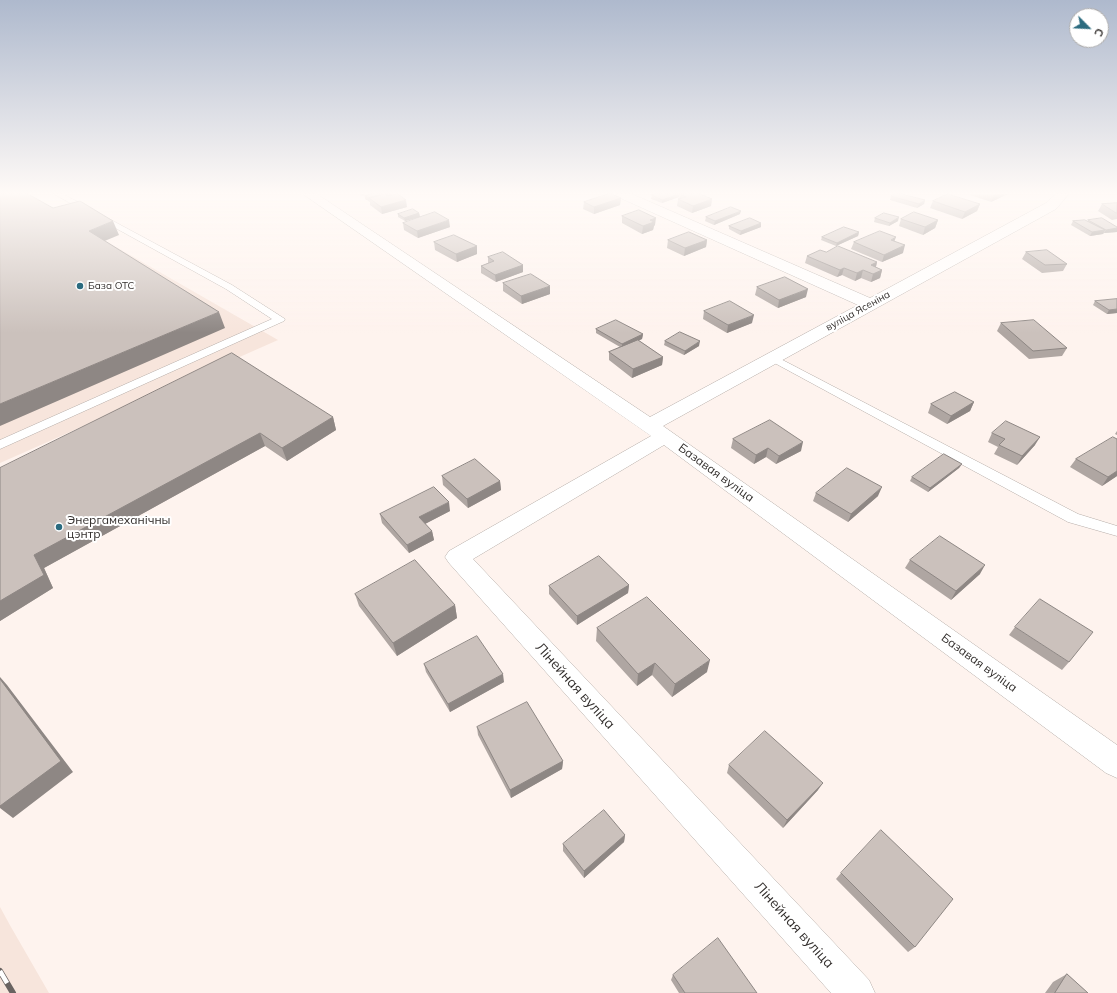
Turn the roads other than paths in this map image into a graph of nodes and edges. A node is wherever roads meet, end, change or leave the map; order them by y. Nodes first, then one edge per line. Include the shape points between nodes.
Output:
1 (143, 240) edge
2 (377, 240) edge
3 (726, 240) edge
4 (988, 240) edge
5 (870, 304) junction
6 (773, 358) junction
7 (657, 430) junction
8 (0, 445) edge
9 (1117, 531) edge
10 (1117, 763) edge
11 (856, 993) edge

1 - 8 lane via 229,287 280,319
2 - 7 street, Базавая вуліца
3 - 5 street
4 - 5 street, вуліца Ясеніна
5 - 6 street, вуліца Ясеніна
6 - 7 street, вуліца Ясеніна
6 - 9 lane via 1073,518
7 - 10 street, Базавая вуліца
7 - 11 street, Лінейная вуліца via 457,557

